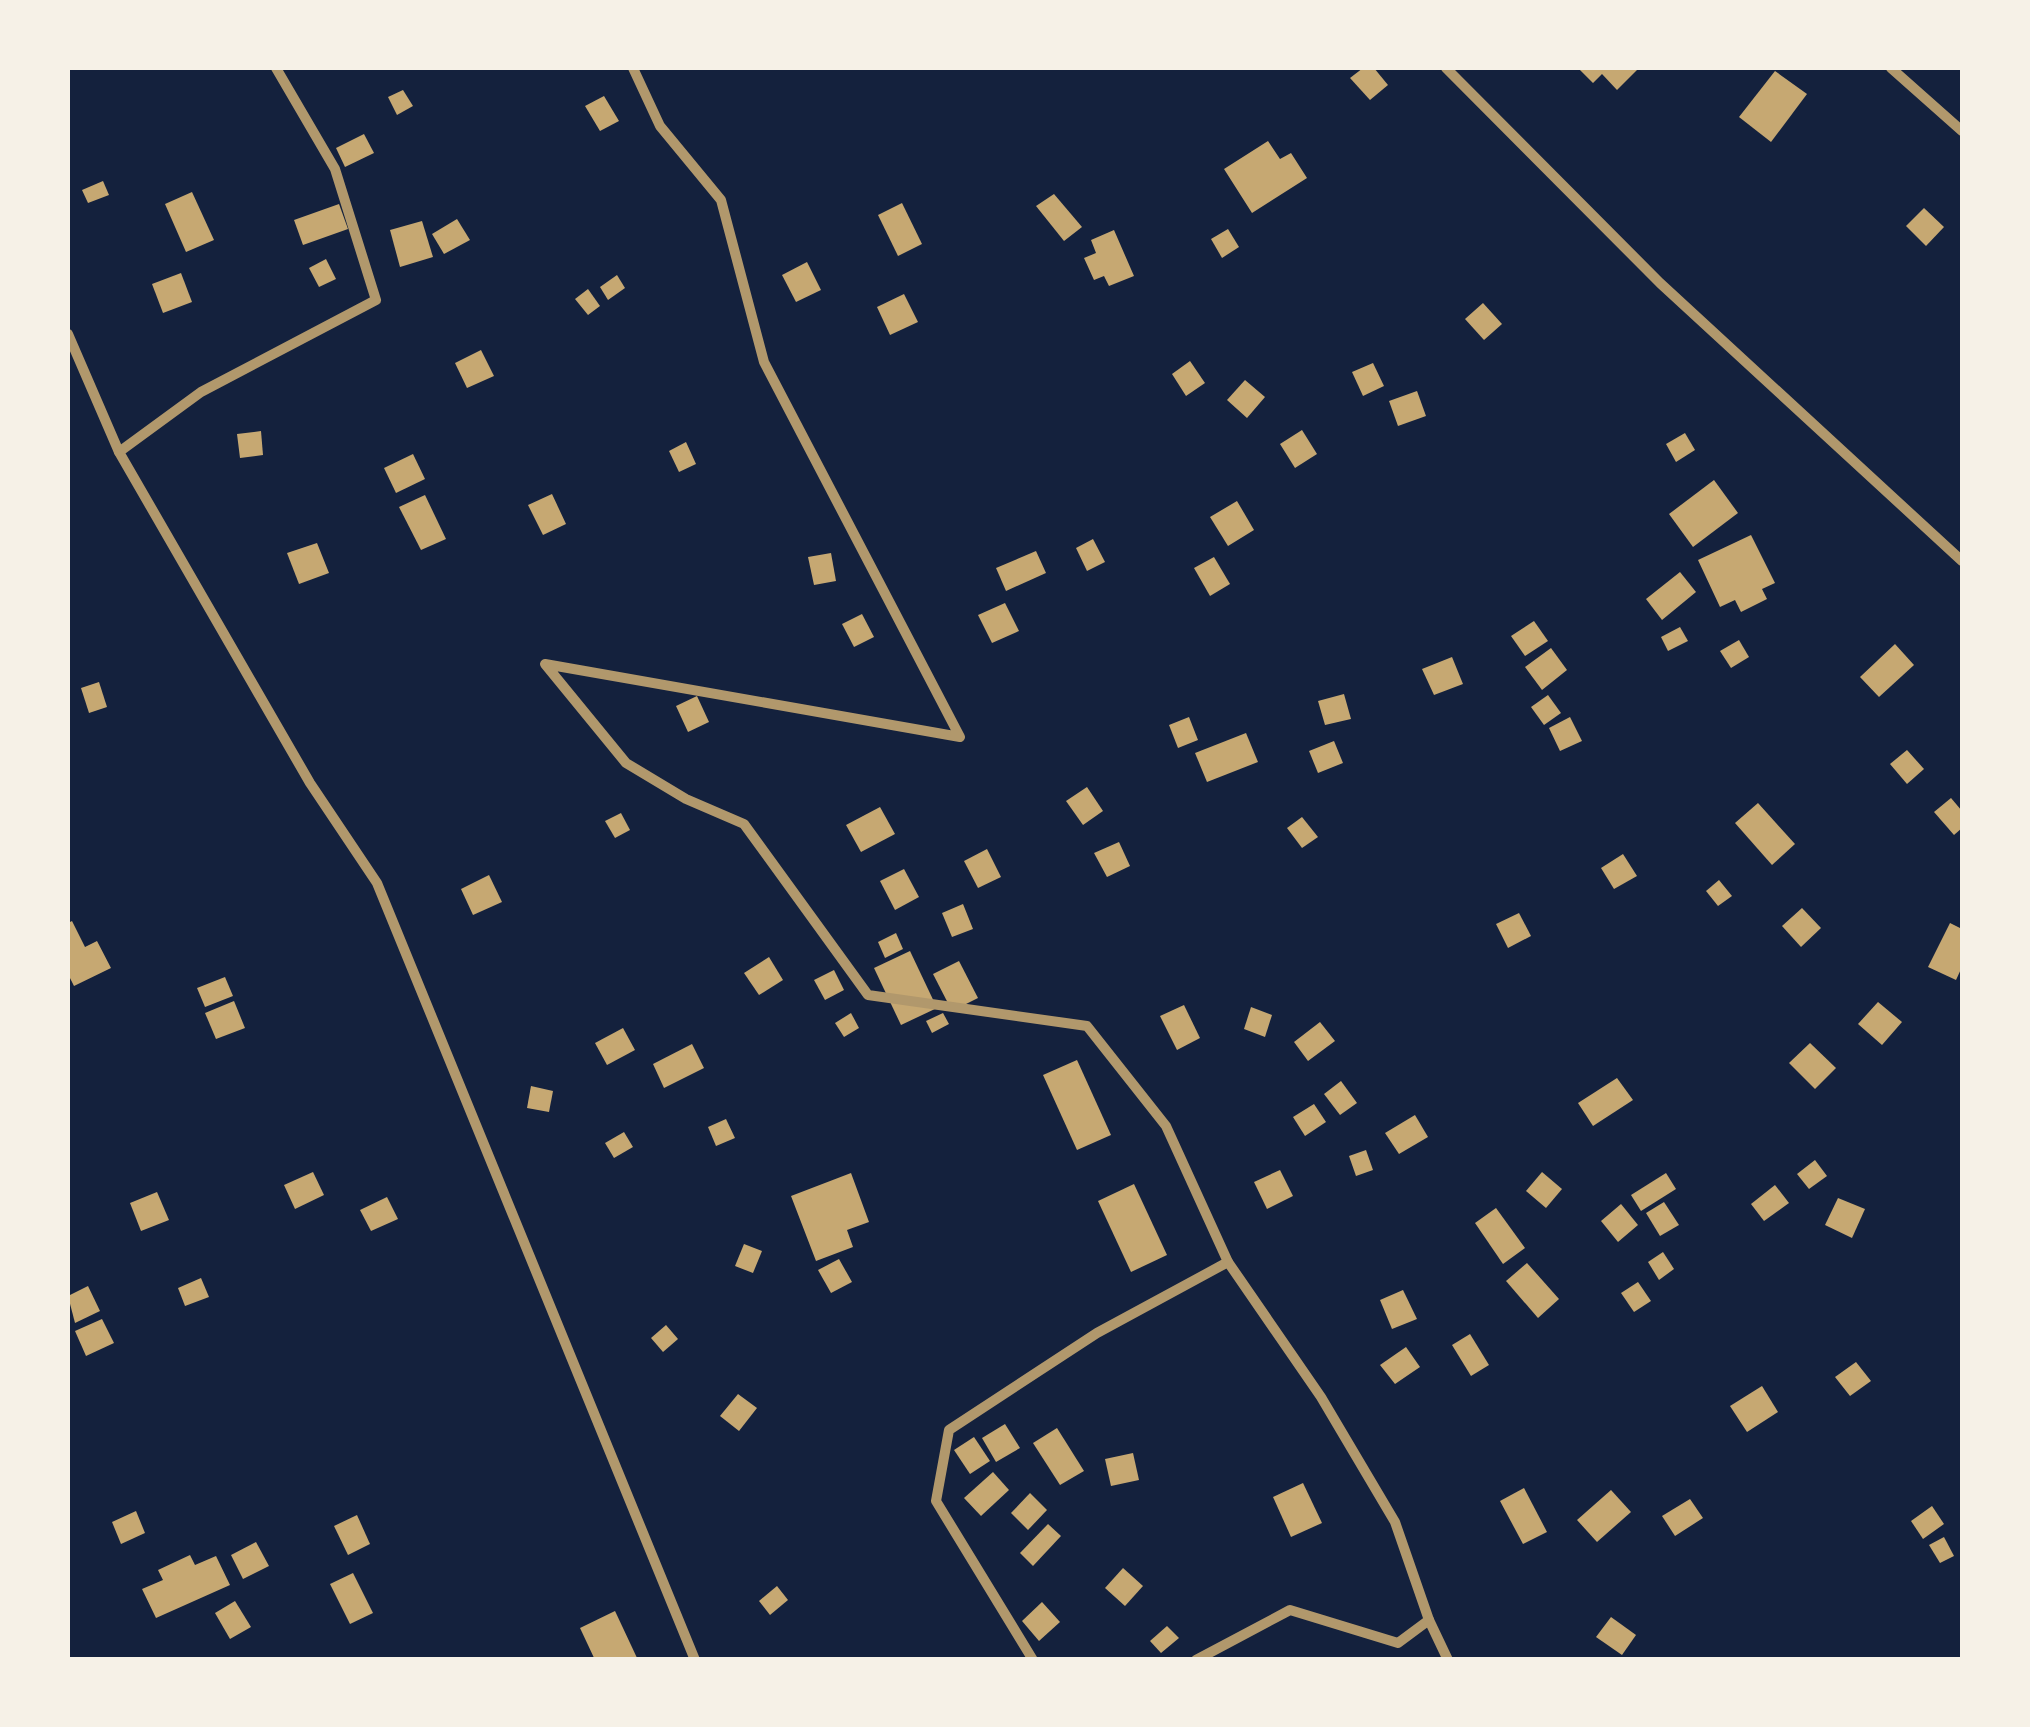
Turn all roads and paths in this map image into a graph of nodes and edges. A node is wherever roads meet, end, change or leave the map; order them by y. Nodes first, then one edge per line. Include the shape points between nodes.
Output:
1 (276, 68) edge
2 (633, 68) edge
3 (1446, 68) edge
4 (1891, 68) edge
5 (1962, 131) edge
6 (68, 334) edge
7 (119, 452) junction
8 (1962, 560) edge
9 (1228, 1262) junction
10 (1429, 1620) junction
11 (694, 1660) edge
12 (1033, 1660) edge
13 (1196, 1660) edge
14 (1448, 1660) edge

1 - 7 street via 334,169 376,300 201,392
2 - 9 street via 660,126 721,200 764,362 960,737 545,664 626,763 744,824 868,995 1087,1026 1166,1126
3 - 8 street via 1660,283
4 - 5 street
6 - 7 street
7 - 11 street via 310,783 377,883
9 - 10 street via 1321,1397 1395,1522
9 - 12 street via 1097,1332 949,1430 936,1501
10 - 13 street via 1398,1643 1290,1610
10 - 14 street

